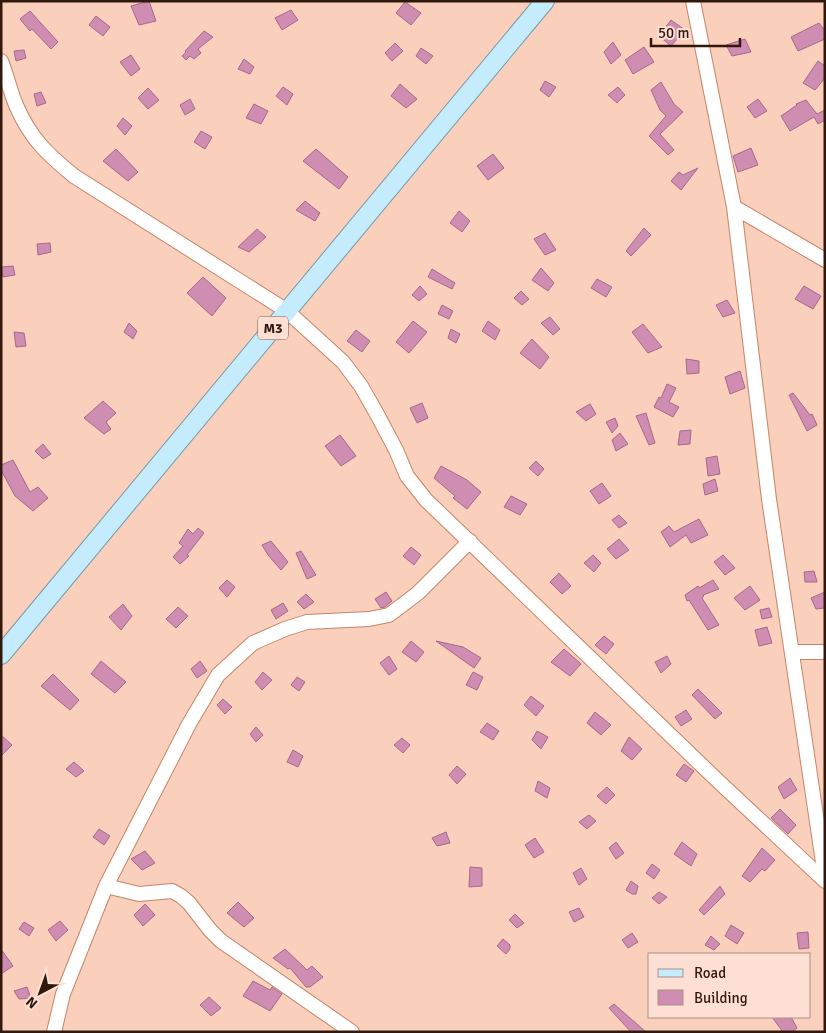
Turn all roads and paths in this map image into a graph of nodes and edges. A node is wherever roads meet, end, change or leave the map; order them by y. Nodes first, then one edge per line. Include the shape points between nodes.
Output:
1 (545, 1) edge
2 (693, 1) edge
3 (1, 61) edge
4 (734, 207) junction
5 (825, 260) edge
6 (287, 311) junction
7 (470, 542) junction
8 (792, 652) junction
9 (825, 652) edge
10 (1, 655) edge
11 (825, 876) edge
12 (825, 881) edge
13 (106, 886) junction
14 (54, 1032) edge
15 (352, 1032) edge

1 - 6 main road, M3
2 - 4 street
3 - 6 street via 15,104 30,134 52,158 74,176
4 - 5 street
4 - 8 street via 769,498
6 - 7 street via 343,362 378,416 407,476 426,500
6 - 10 main road, M3
7 - 12 street
7 - 13 street via 418,593 388,615 307,622 285,629 253,643 218,675 189,724
8 - 9 street
8 - 11 street
13 - 14 street via 63,994
13 - 15 street via 139,894 172,891 181,896 221,941

